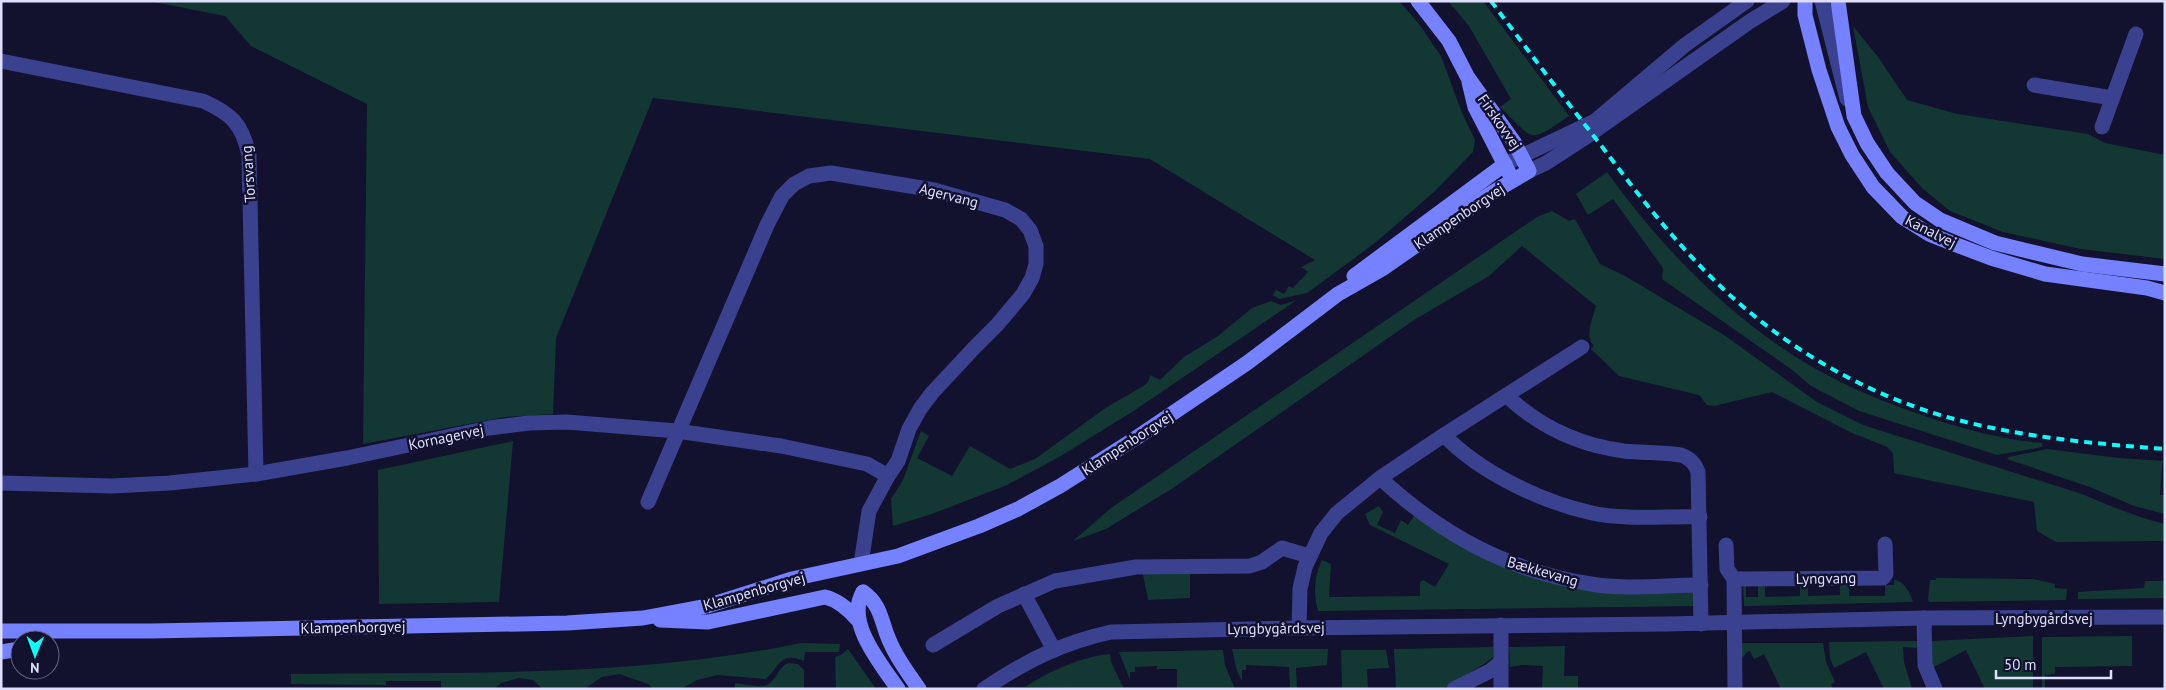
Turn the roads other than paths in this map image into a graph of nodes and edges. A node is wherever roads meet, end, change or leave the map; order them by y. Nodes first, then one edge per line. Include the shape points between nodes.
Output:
1 (1418, 1) edge
2 (1747, 1) edge
3 (1783, 1) edge
4 (1805, 1) edge
5 (1822, 1) edge
6 (1838, 1) edge
7 (2136, 34) dead end
8 (1, 61) edge
9 (1467, 76) junction
10 (2034, 85) dead end
11 (2112, 98) junction
12 (1854, 116) junction
13 (2102, 127) dead end
14 (1522, 155) junction
15 (1505, 164) junction
16 (1530, 170) junction
17 (1512, 180) junction
18 (2165, 274) edge
19 (2165, 293) edge
20 (1338, 294) junction
21 (1582, 347) dead end
22 (1507, 396) junction
23 (677, 431) junction
24 (1444, 435) junction
25 (256, 474) junction
26 (888, 476) junction
27 (1380, 478) junction
28 (1, 484) edge
29 (648, 502) dead end
30 (1700, 517) junction
31 (1885, 544) dead end
32 (1726, 546) dead end
33 (1309, 556) junction
34 (860, 564) junction
35 (1734, 579) junction
36 (1701, 584) junction
37 (863, 592) junction
38 (1024, 594) junction
39 (2165, 617) edge
40 (643, 618) junction
41 (1924, 618) junction
42 (858, 620) junction
43 (1734, 622) junction
44 (1701, 624) junction
45 (1501, 625) junction
46 (1299, 628) junction
47 (1, 631) edge
48 (94, 631) junction
49 (60, 640) edge
50 (932, 645) dead end
51 (1054, 650) junction
52 (1501, 662) junction
53 (898, 689) edge
54 (919, 689) edge
55 (984, 689) edge
56 (1454, 689) edge
57 (1501, 689) edge
58 (1735, 689) edge
59 (1935, 689) edge

1 - 9 street, Firskovvej via 1449,41
2 - 14 street via 1685,45 1595,121
3 - 16 street via 1615,118
4 - 19 street, Kanalvej via 1805,15 1819,70 1838,127 1873,187 1902,217 1929,234 1954,244 2045,274
5 - 12 street via 1842,83
6 - 12 street, Kanalvej
7 - 11 street
8 - 25 street, Torsvang via 203,101 221,109 244,135 249,155
9 - 14 street, Firskovvej
9 - 15 street, Firskovvej via 1475,107
10 - 11 street
11 - 13 street
12 - 18 street, Kanalvej via 1887,173 1915,203 1940,220 1985,240 2040,255 2082,264
14 - 15 street
14 - 16 street, Firskovvej
15 - 17 street, Firskovvej
15 - 20 street, Klampenborgvej via 1357,273
16 - 17 street, Klampenborgvej
17 - 20 street, Klampenborgvej via 1382,269
20 - 34 street, Klampenborgvej via 1247,363 1060,486 979,526 898,556
21 - 22 street
22 - 24 street
22 - 30 street via 1532,418 1575,439 1604,448 1674,454 1690,459 1698,472
23 - 25 street, Kornagervej via 567,422 529,423
23 - 26 street, Kornagervej via 781,446 867,464
23 - 26 street, Agervang via 767,225 782,196 794,184 809,176 831,173 934,190 1005,210 1021,219 1030,230 1036,246 1032,278 997,325 955,367 920,409 908,429 898,461
23 - 29 street, Agervang
24 - 27 street
24 - 30 street via 1457,449 1517,487 1541,498 1592,513
25 - 28 street, Kornagervej via 116,485
26 - 34 street, Agervang via 869,511
27 - 33 street via 1337,513 1321,532
27 - 36 street, Bækkevang via 1406,502 1449,533 1516,566 1591,584
30 - 36 street
31 - 35 street, Lyngvang via 1886,574 1883,578
32 - 35 street via 1727,569
33 - 38 street via 1282,548 1250,566 1136,567 1055,581
33 - 46 street via 1300,589
34 - 37 street, Agervang
34 - 40 street, Klampenborgvej via 792,579 707,606
35 - 43 street
36 - 44 street
37 - 42 street, Agervang via 859,599
37 - 54 street via 881,613 894,651
38 - 50 street
38 - 51 street
39 - 41 street, Lyngbygårdsvej
40 - 42 street via 708,622 825,597 851,612
40 - 48 street, Klampenborgvej via 567,623
41 - 43 street, Lyngbygårdsvej
41 - 59 street via 1925,665
42 - 53 street via 875,655
43 - 44 street, Lyngbygårdsvej
43 - 58 street
44 - 45 street, Lyngbygårdsvej
45 - 46 street, Lyngbygårdsvej
45 - 52 street
46 - 51 street, Lyngbygårdsvej via 1111,632
47 - 48 street, Klampenborgvej
48 - 49 street, Klampenborgvej
51 - 55 street, Lyngbygårdsvej via 1024,663
52 - 56 street
52 - 57 street

